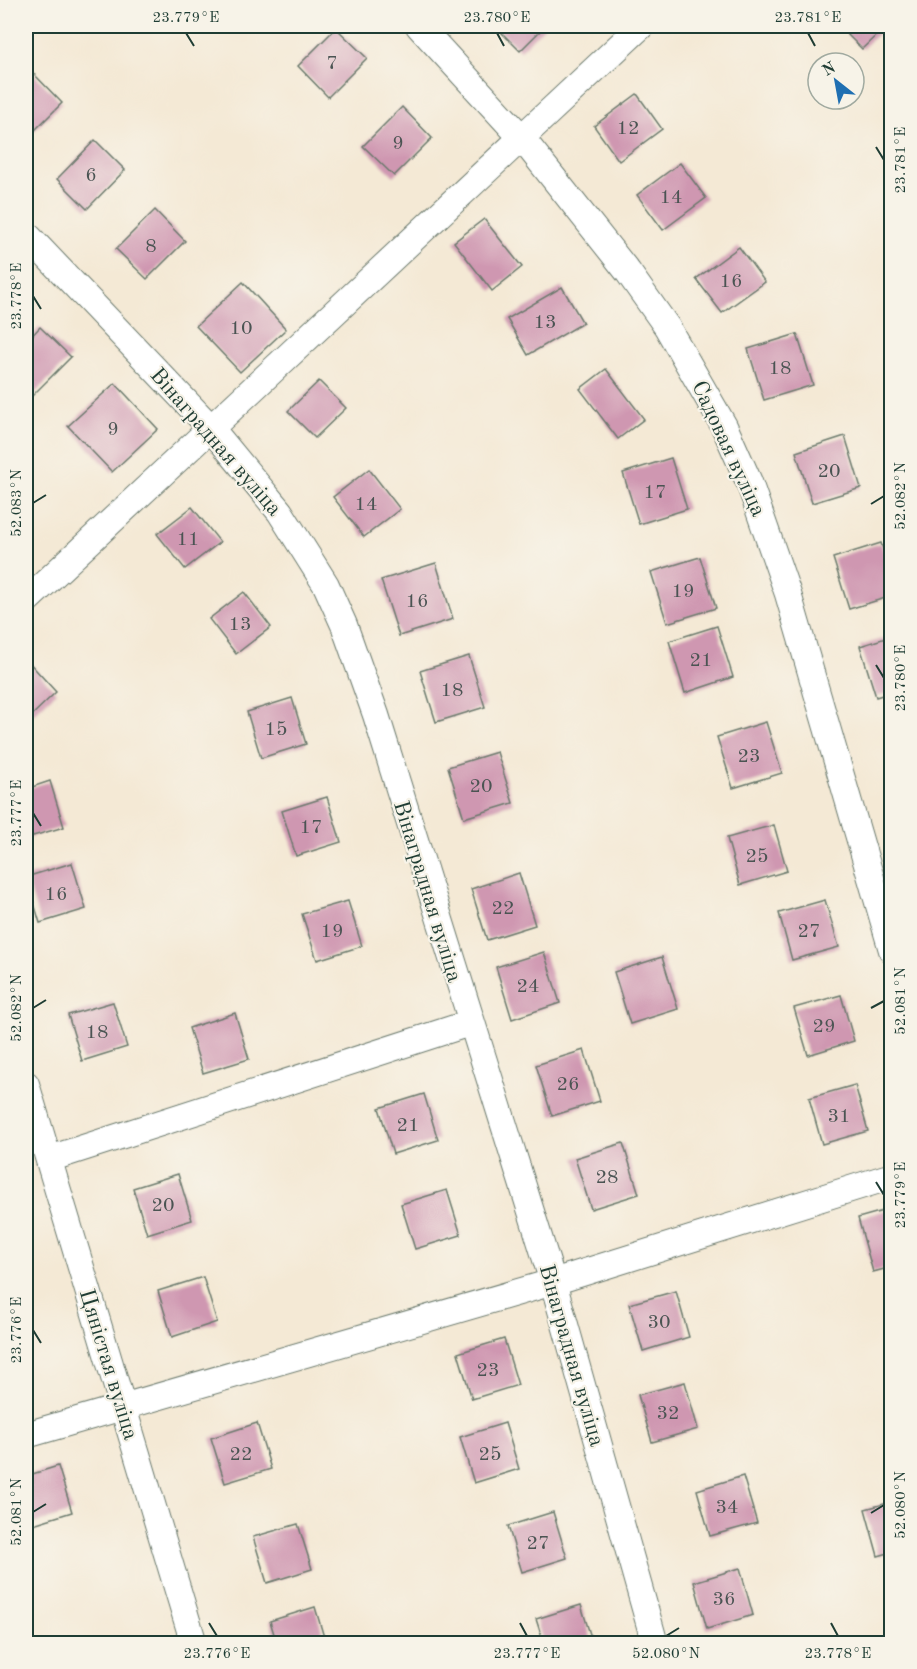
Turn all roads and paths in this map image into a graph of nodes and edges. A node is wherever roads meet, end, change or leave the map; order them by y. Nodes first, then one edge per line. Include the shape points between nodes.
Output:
1 (419, 26) edge
2 (641, 26) edge
3 (520, 137) junction
4 (26, 234) edge
5 (209, 426) junction
6 (26, 601) edge
7 (891, 950) edge
8 (470, 1023) junction
9 (26, 1084) edge
10 (49, 1159) junction
11 (891, 1176) edge
12 (553, 1282) junction
13 (123, 1408) junction
14 (26, 1435) edge
15 (194, 1644) edge
16 (655, 1644) edge

1 - 3 street, Садовая вуліца
2 - 3 street
3 - 5 street
3 - 7 street, Садовая вуліца via 654,309 724,426 761,514 788,594
4 - 5 street, Вінаградная вуліца
5 - 6 street
5 - 8 street, Вінаградная вуліца via 305,548 344,625 376,715
8 - 10 street
8 - 12 street, Вінаградная вуліца
9 - 10 street, Цяністая вуліца
10 - 13 street, Цяністая вуліца
11 - 12 street
12 - 13 street
12 - 16 street, Вінаградная вуліца
13 - 14 street
13 - 15 street, Цяністая вуліца

